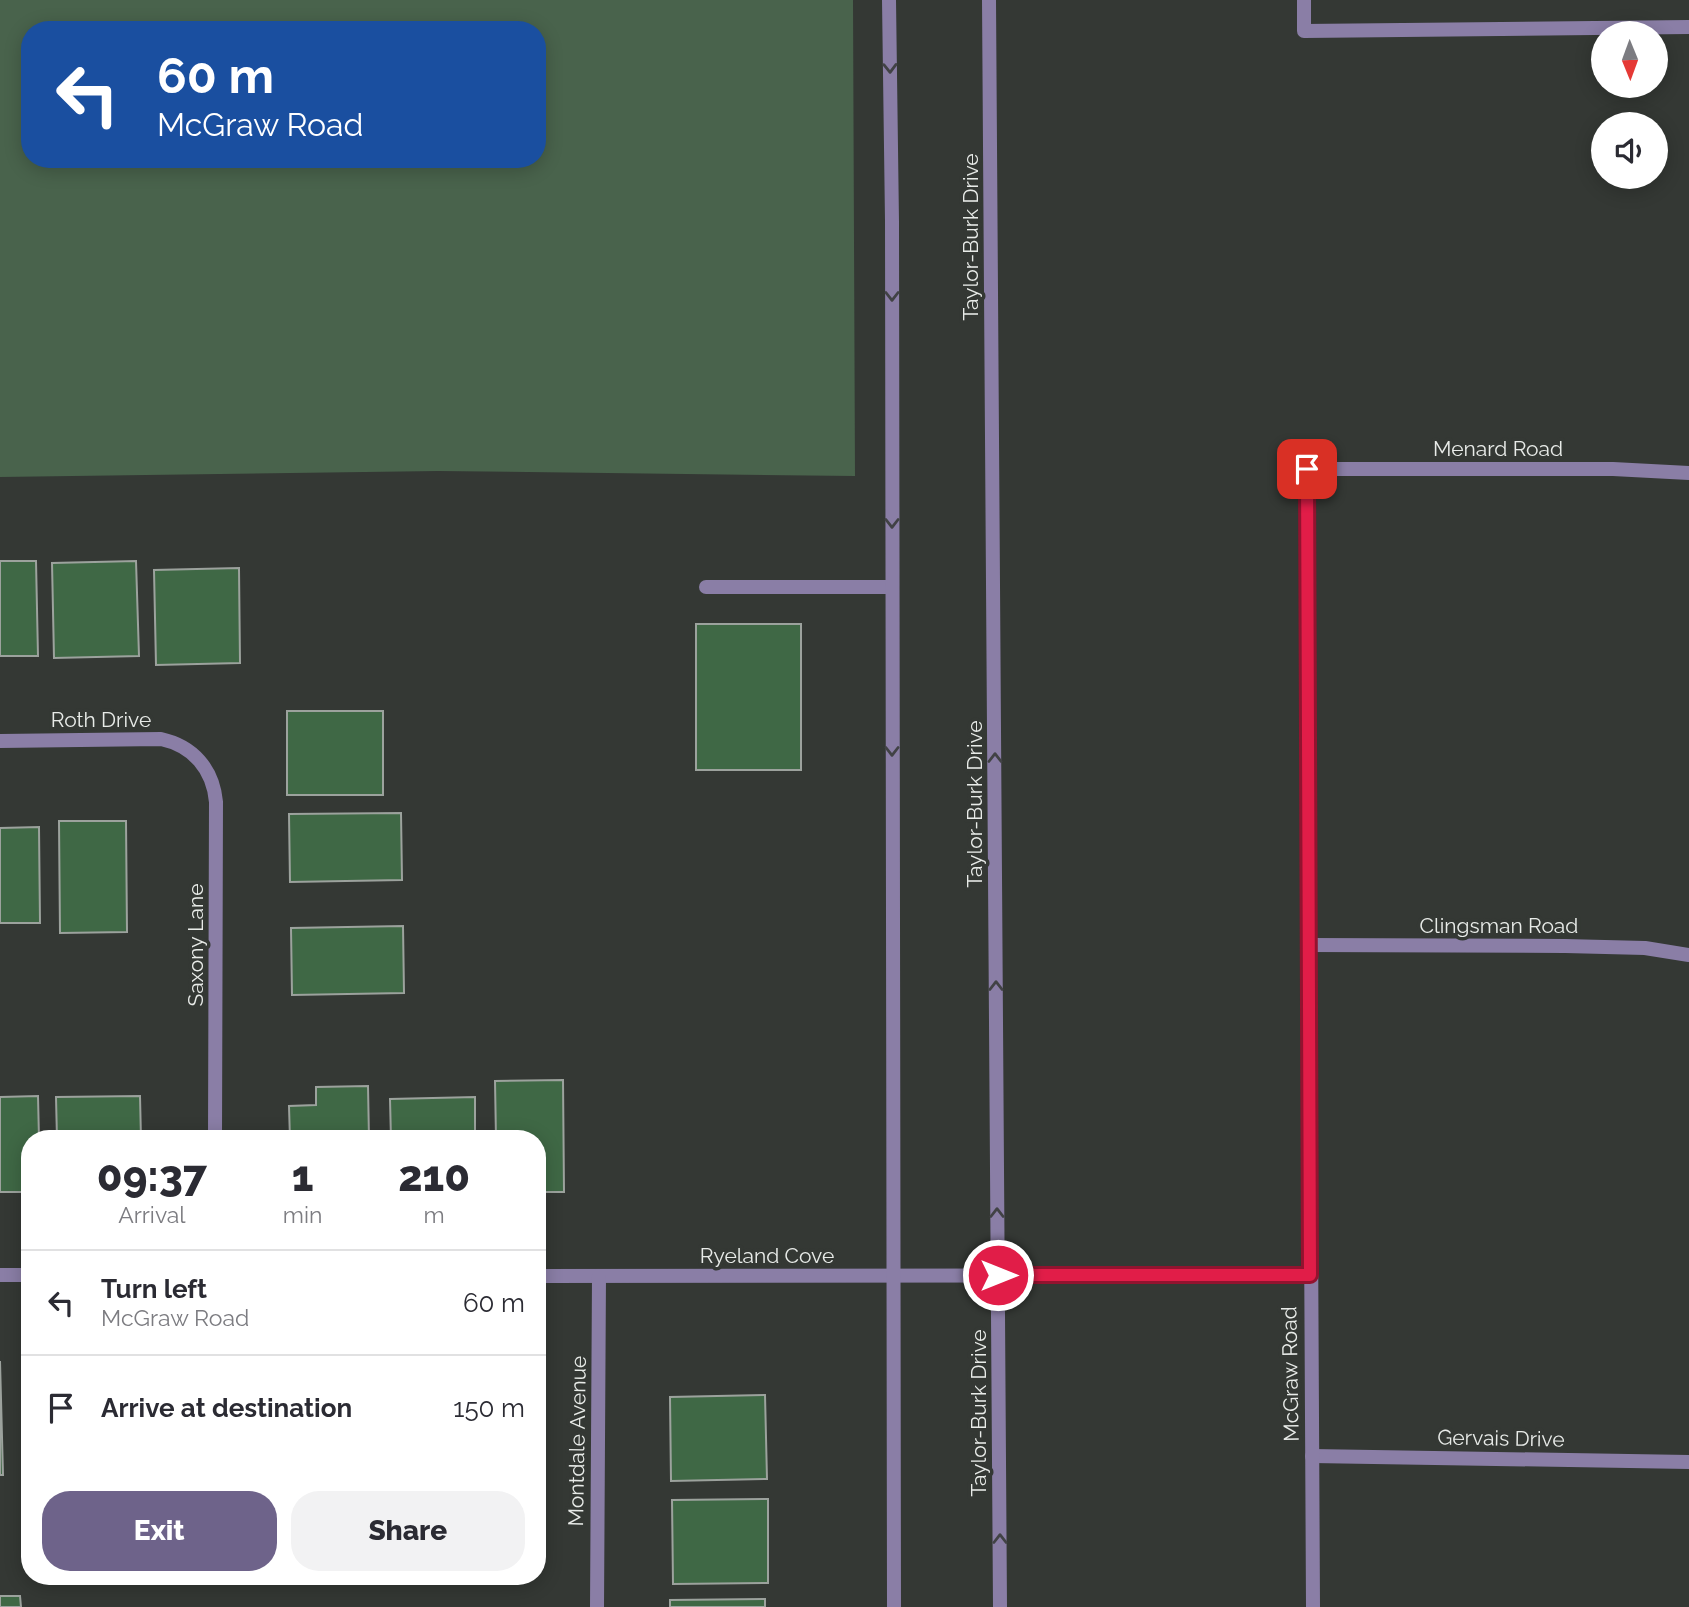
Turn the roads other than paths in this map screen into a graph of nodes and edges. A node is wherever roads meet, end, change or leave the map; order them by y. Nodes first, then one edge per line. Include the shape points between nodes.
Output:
1 (889, 0) edge
2 (989, 0) edge
3 (1304, 0) edge
4 (1689, 27) edge
5 (1307, 469) joint
6 (1689, 473) edge
7 (706, 587) dead end
8 (892, 587) junction
9 (0, 741) edge
10 (197, 757) joint
11 (1309, 945) junction
12 (1689, 955) edge
13 (215, 1130) edge
14 (0, 1275) edge
15 (21, 1275) edge
16 (893, 1275) junction
17 (998, 1275) junction
18 (1310, 1275) junction
19 (546, 1276) edge
20 (599, 1276) junction
21 (1312, 1456) junction
22 (1689, 1462) edge
23 (597, 1607) edge
24 (894, 1607) edge
25 (1000, 1607) edge
26 (1313, 1607) edge

1 -> 8 street
17 -> 2 street, Taylor-Burk Drive
3 - 4 street via 1304,31
5 - 6 street, Menard Road
5 - 11 street, McGraw Road
7 - 8 street
8 -> 16 street
9 - 10 street, Roth Drive via 150,738 171,741
10 - 13 street, Saxony Lane via 212,782 216,802
11 - 12 street, Clingsman Road via 1645,948
11 - 18 street, McGraw Road
14 - 15 street
16 - 17 street, Ryeland Cove
16 - 20 street, Ryeland Cove
16 - 24 street
17 - 18 street, Ryeland Cove
25 -> 17 street, Taylor-Burk Drive
18 - 21 street, McGraw Road
19 - 20 street, Ryeland Cove
20 - 23 street, Montdale Avenue
21 - 22 street, Gervais Drive
21 - 26 street, McGraw Road

